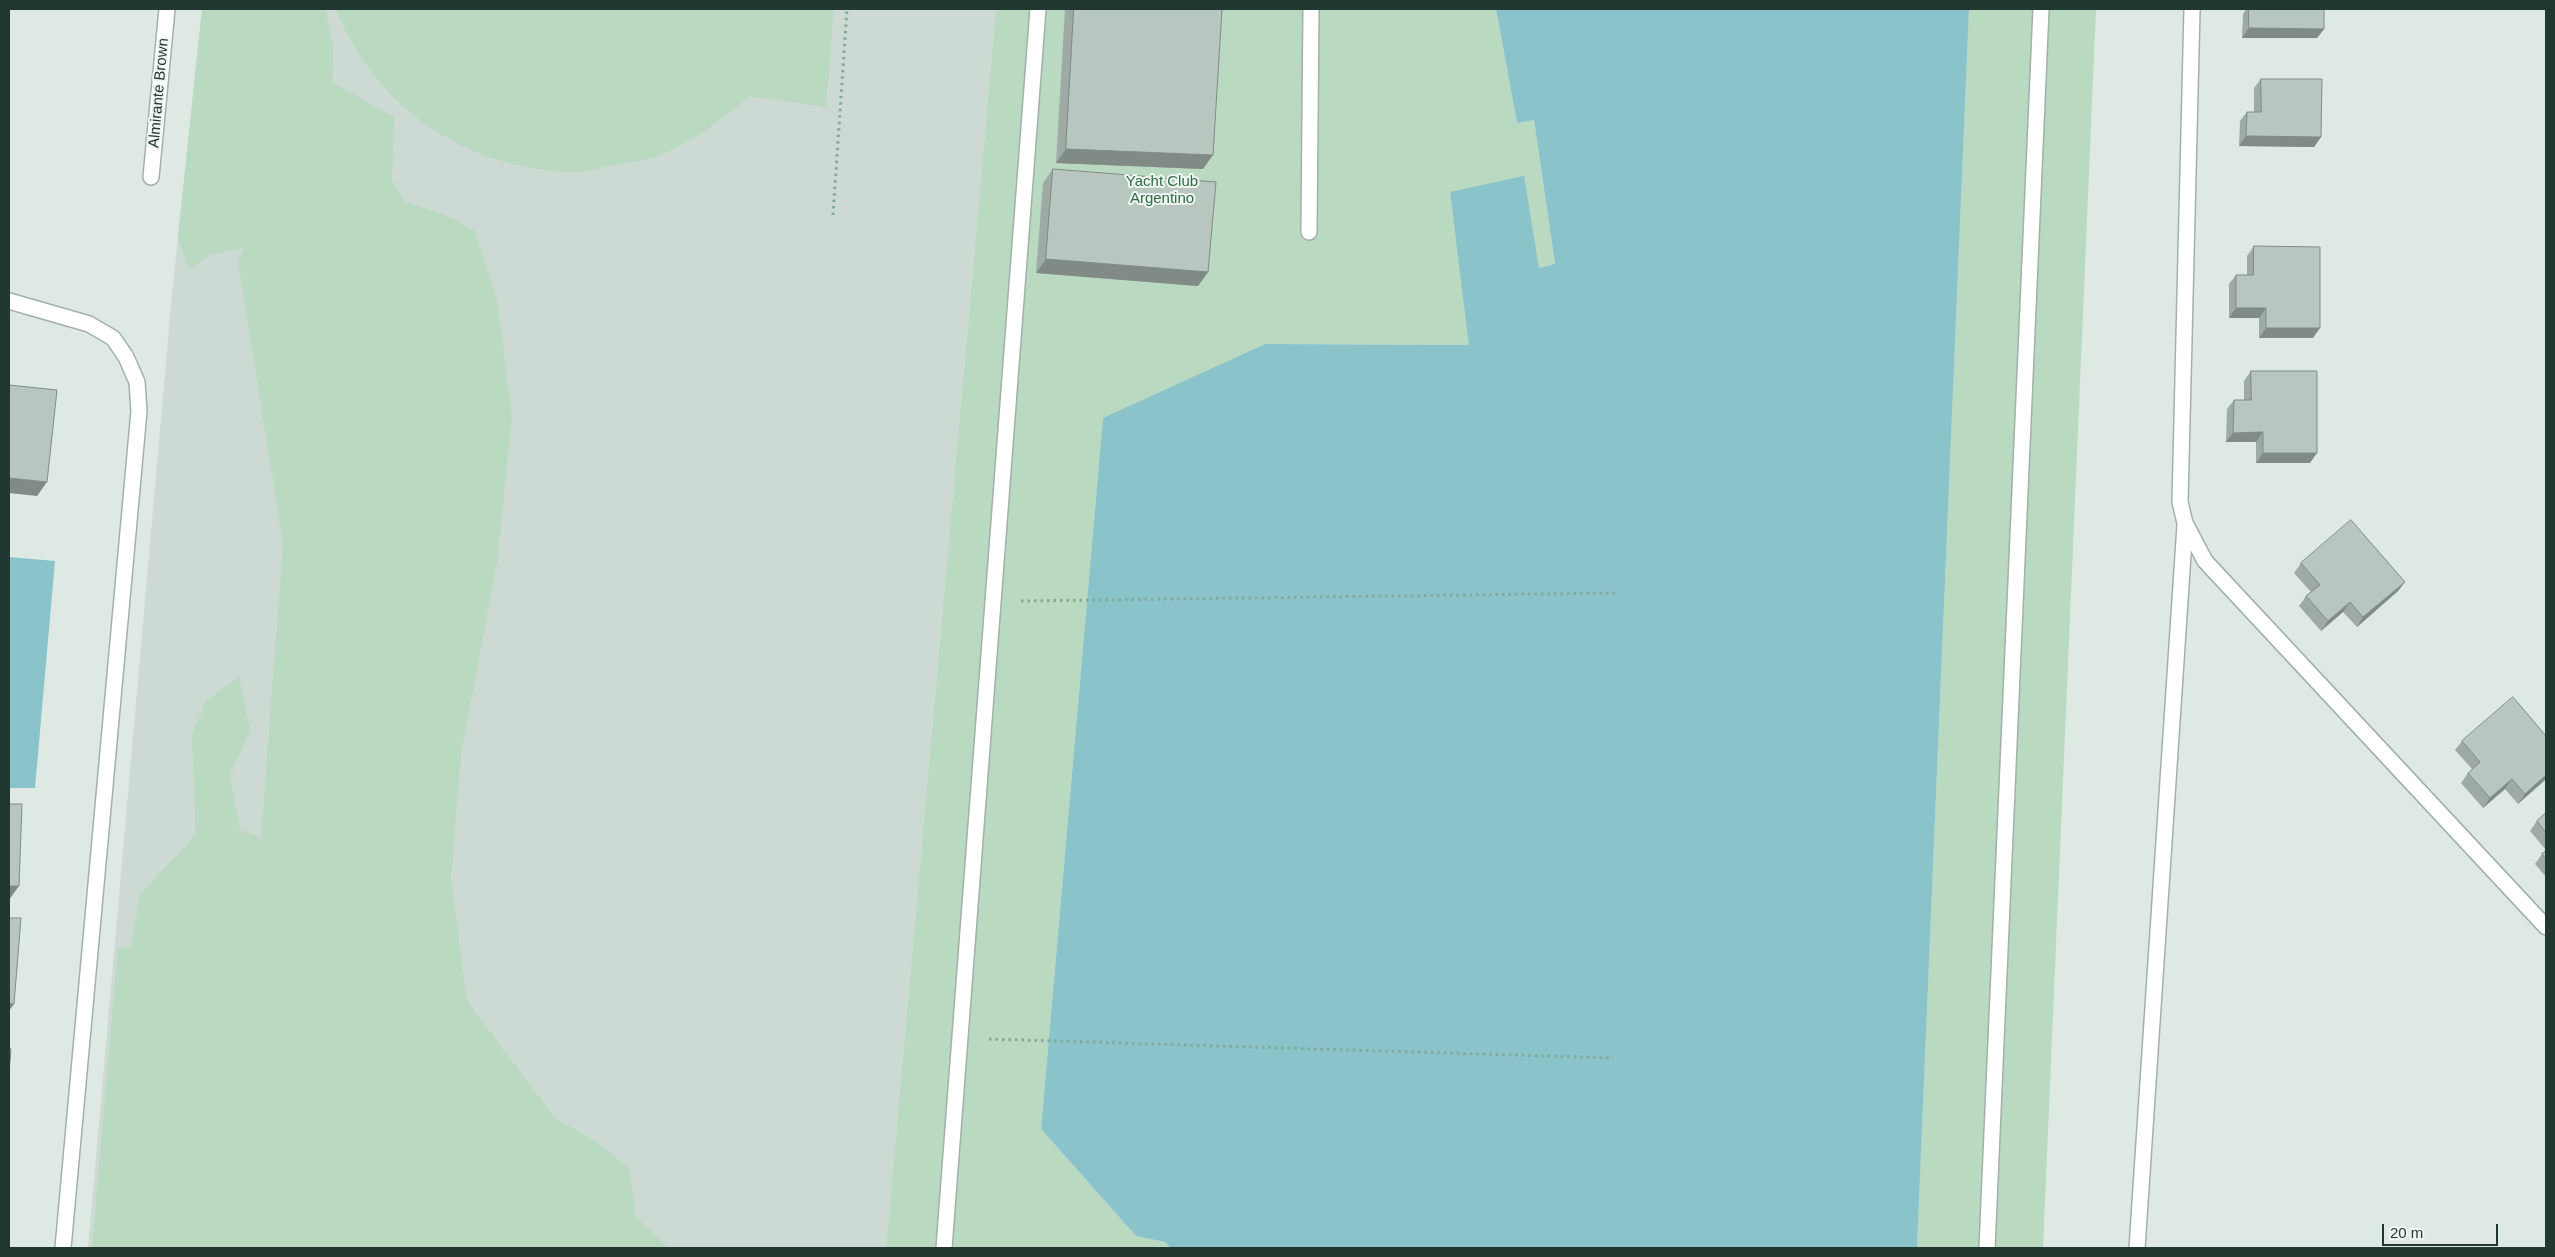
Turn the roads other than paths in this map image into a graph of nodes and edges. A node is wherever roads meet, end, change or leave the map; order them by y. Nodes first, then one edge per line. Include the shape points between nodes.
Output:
1 (167, 9) edge
2 (1038, 9) edge
3 (1311, 9) edge
4 (2040, 9) edge
5 (2192, 9) edge
6 (151, 177) dead end
7 (1309, 232) dead end
8 (9, 301) edge
9 (2185, 523) junction
10 (2546, 927) edge
11 (63, 1248) edge
12 (944, 1248) edge
13 (1987, 1248) edge
14 (2137, 1248) edge

1 - 6 street, Almirante Brown
2 - 12 street
3 - 7 street
4 - 13 street
5 - 9 street via 2180,502
8 - 11 street via 89,324 113,338 137,382 139,411
9 - 10 street via 2205,561
9 - 14 street

